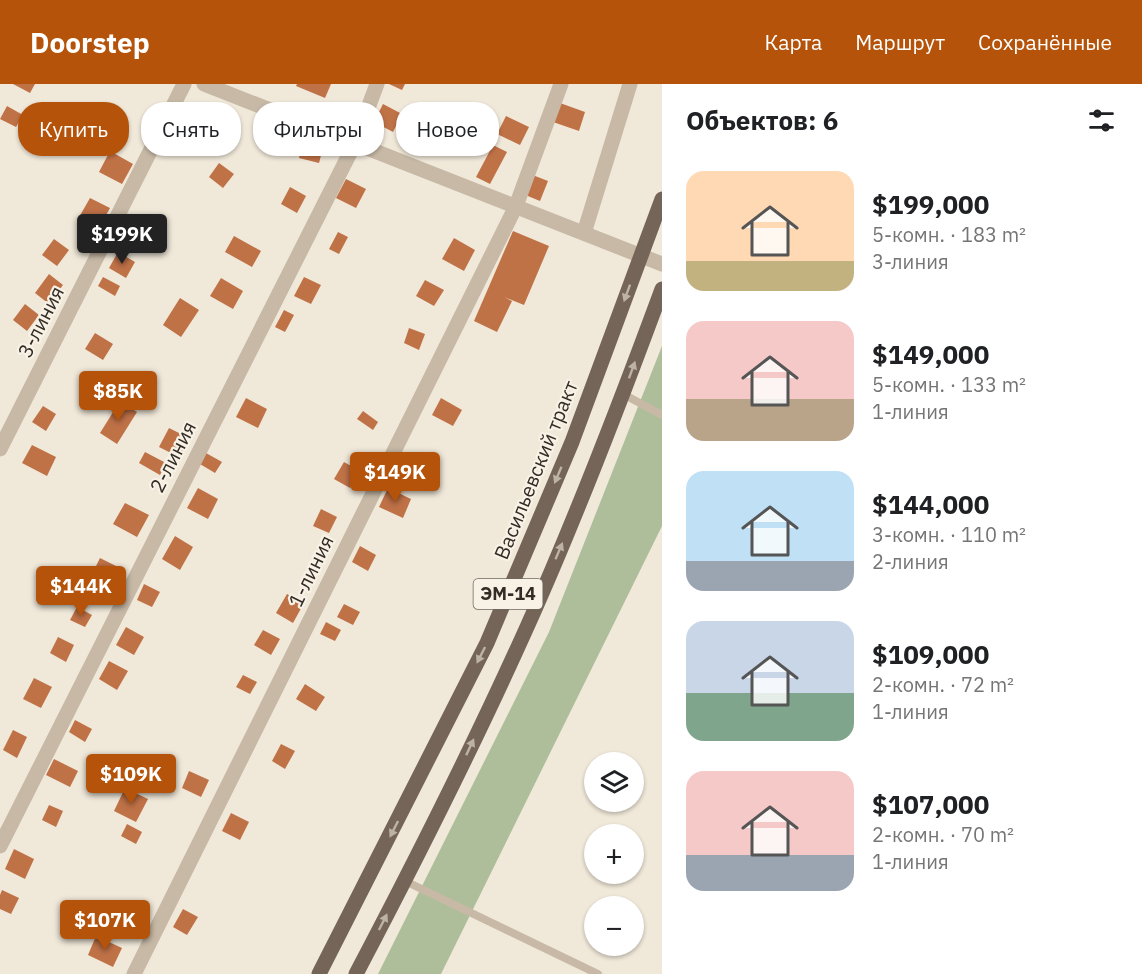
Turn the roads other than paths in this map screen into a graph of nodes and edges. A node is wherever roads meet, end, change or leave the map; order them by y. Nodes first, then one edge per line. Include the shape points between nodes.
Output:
1 (184, 84) edge
2 (204, 84) edge
3 (377, 84) edge
4 (561, 84) edge
5 (630, 84) edge
6 (370, 102) edge
7 (253, 103) edge
8 (384, 154) edge
9 (348, 156) edge
10 (662, 199) edge
11 (516, 206) junction
12 (584, 232) junction
13 (641, 255) junction
14 (662, 264) edge
15 (662, 289) edge
16 (623, 394) junction
17 (662, 415) edge
18 (0, 449) edge
19 (0, 846) edge
20 (405, 880) junction
21 (134, 974) edge
22 (319, 974) edge
23 (356, 974) edge
24 (598, 974) edge

1 - 18 street, 3-линия
2 - 7 street
3 - 6 street, 2-линия
4 - 11 street, 1-линия
5 - 12 street
8 - 11 street
9 - 19 street, 2-линия
10 - 13 main road, Васильевский тракт / ЭМ-14
11 - 12 street
11 - 21 street, 1-линия
12 - 13 street
13 - 14 street
13 -> 22 main road, Васильевский тракт / ЭМ-14 via 572,442 487,643
16 -> 15 main road, ЭМ-14
16 - 17 lane
20 -> 16 main road, ЭМ-14 via 527,627
23 -> 20 main road, ЭМ-14
20 - 24 lane

